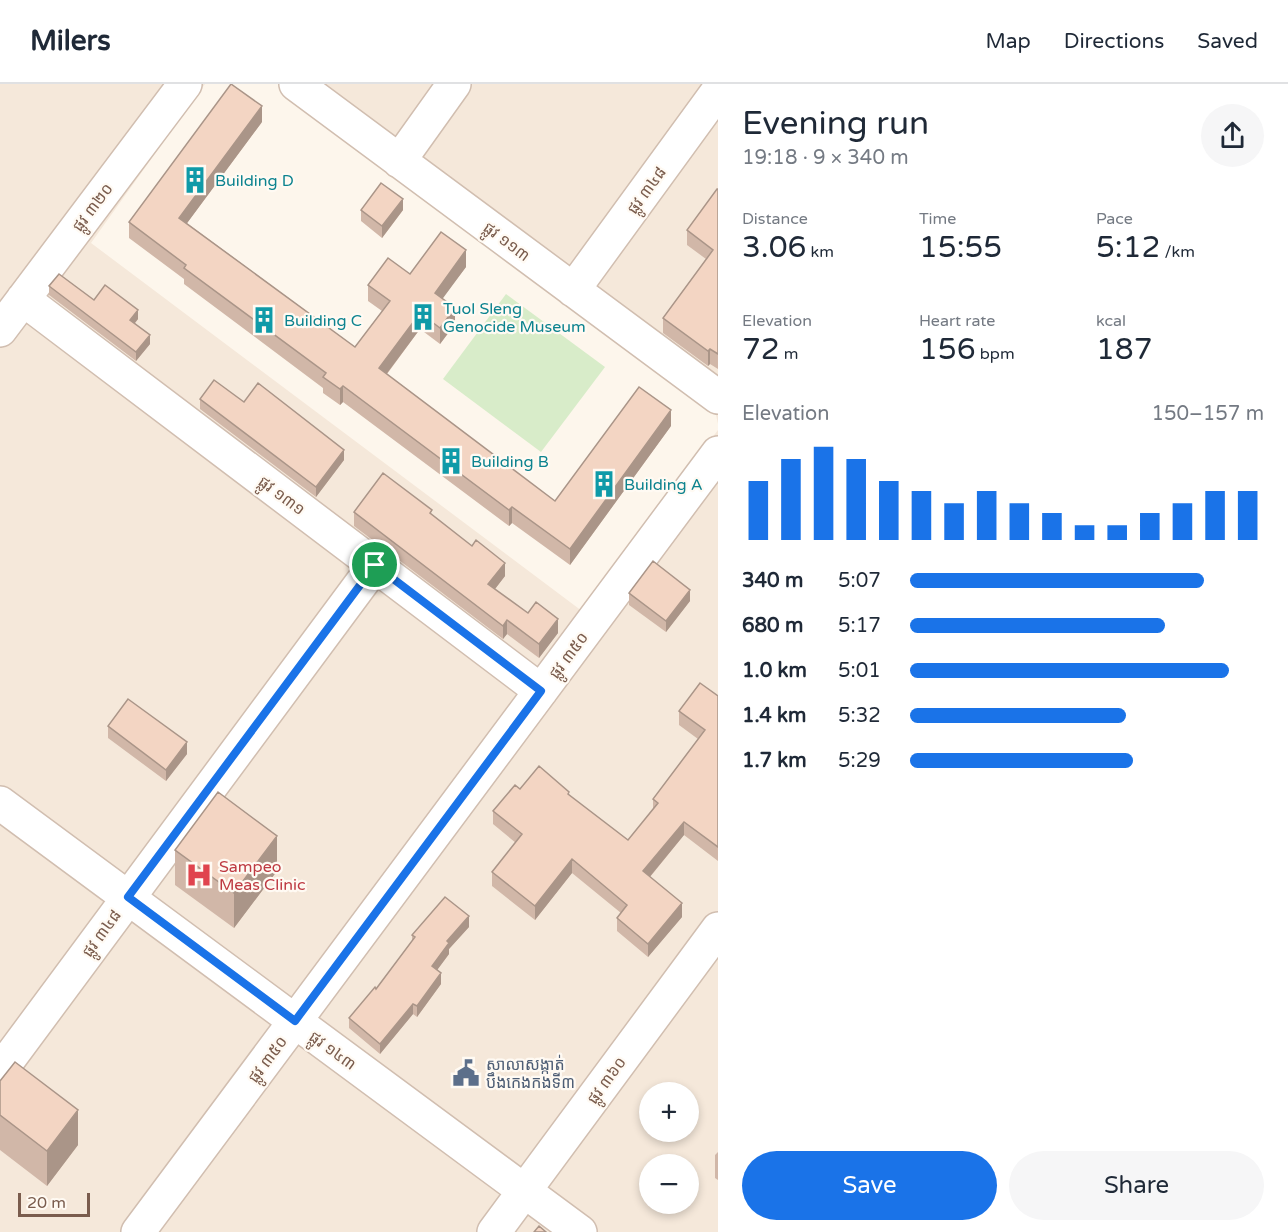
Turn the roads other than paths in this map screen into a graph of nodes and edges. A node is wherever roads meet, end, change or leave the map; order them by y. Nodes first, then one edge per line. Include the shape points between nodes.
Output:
1 (185, 84) edge
2 (296, 84) edge
3 (454, 84) edge
4 (718, 91) edge
5 (399, 161) junction
6 (573, 290) junction
7 (23, 299) junction
8 (0, 330) edge
9 (718, 397) edge
10 (718, 453) edge
11 (375, 565) junction
12 (541, 691) junction
13 (0, 803) edge
14 (128, 897) junction
15 (718, 929) edge
16 (295, 1021) junction
17 (0, 1071) edge
18 (524, 1191) junction
19 (138, 1232) edge
20 (494, 1232) edge
21 (580, 1232) edge

1 - 7 street, ផ្លូវ ៣២០
2 - 5 street, ផ្លូវ ១១៣
3 - 5 street
4 - 6 street, ផ្លូវ ៣៤៨
5 - 6 street, ផ្លូវ ១១៣
6 - 9 street, ផ្លូវ ១១៣
7 - 8 street, ផ្លូវ ៣២០
7 - 11 street, ផ្លូវ ១៣១
10 - 12 street, ផ្លូវ ៣៥០
11 - 12 street, ផ្លូវ ១៣១
11 - 14 street, ផ្លូវ ៣៤៨
12 - 16 street, ផ្លូវ ៣៥០
13 - 14 street, ផ្លូវ ១៤៣
14 - 16 street, ផ្លូវ ១៤៣
14 - 17 street, ផ្លូវ ៣៤៨
15 - 18 street, ផ្លូវ ៣៦០
16 - 18 street, ផ្លូវ ១៤៣
16 - 19 street, ផ្លូវ ៣៥០
18 - 20 street, ផ្លូវ ៣៦០
18 - 21 street, ផ្លូវ ១៤៣

